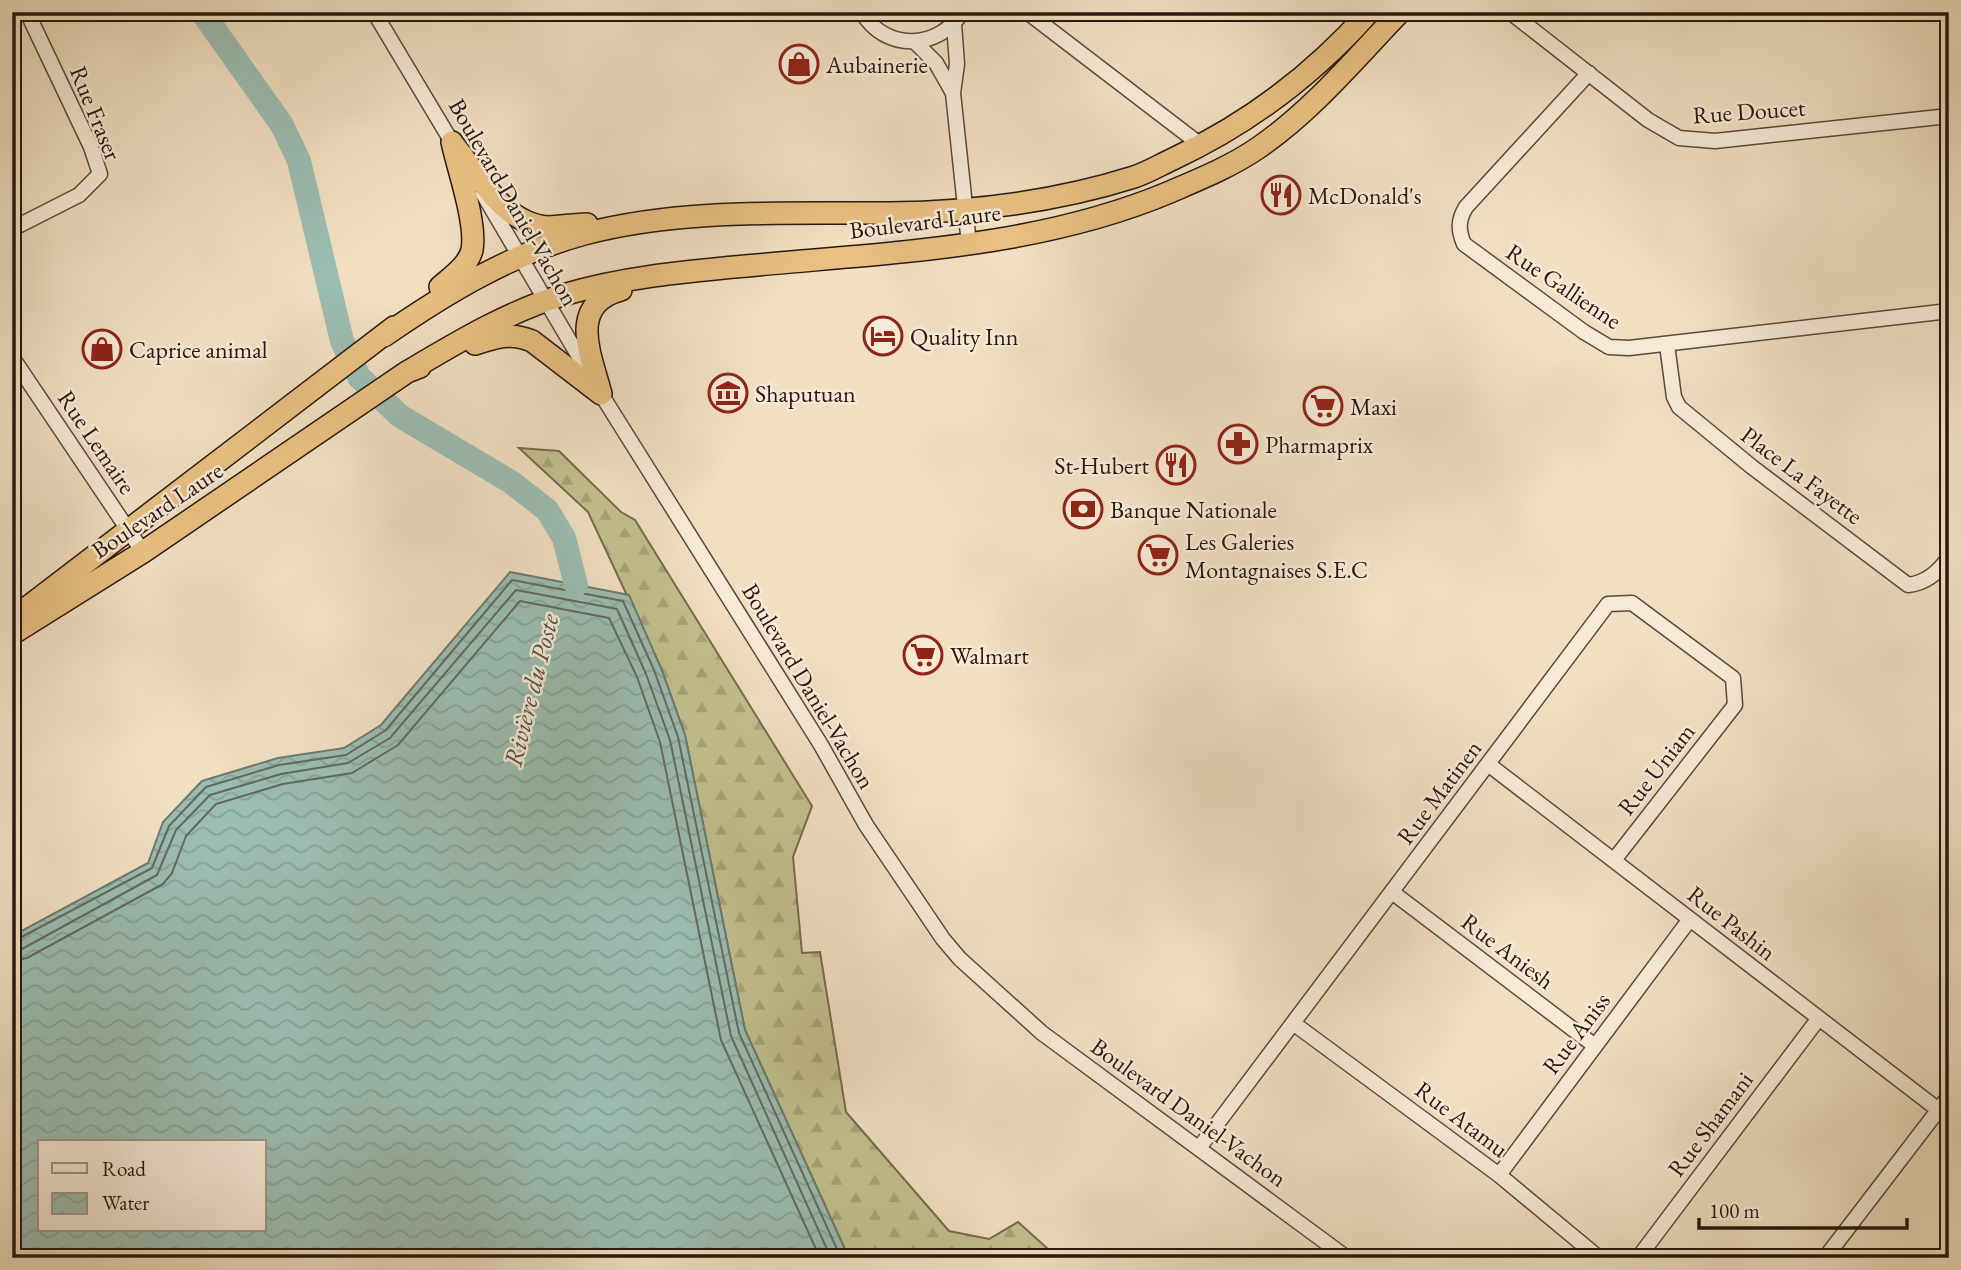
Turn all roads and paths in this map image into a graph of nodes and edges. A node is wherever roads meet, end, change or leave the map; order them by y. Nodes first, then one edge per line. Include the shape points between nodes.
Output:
1 (27, 12) edge
2 (374, 12) edge
3 (862, 12) edge
4 (1027, 12) edge
5 (1369, 12) edge
6 (1400, 12) edge
7 (1510, 12) edge
8 (961, 16) edge
9 (915, 42) junction
10 (1589, 73) junction
11 (953, 93) junction
12 (1949, 116) edge
13 (452, 142) junction
14 (1202, 146) junction
15 (966, 209) junction
16 (634, 224) junction
17 (12, 229) edge
18 (969, 244) junction
19 (520, 256) junction
20 (683, 272) junction
21 (546, 301) junction
22 (1949, 312) edge
23 (383, 336) junction
24 (1667, 345) junction
25 (12, 357) edge
26 (407, 372) junction
27 (601, 394) junction
28 (127, 528) junction
29 (144, 552) junction
30 (1949, 556) edge
31 (12, 619) edge
32 (12, 634) edge
33 (1735, 705) joint
34 (1488, 764) junction
35 (1614, 860) junction
36 (1392, 892) junction
37 (1690, 919) junction
38 (1819, 1018) junction
39 (1293, 1023) junction
40 (1595, 1046) junction
41 (1949, 1096) edge
42 (1943, 1114) edge
43 (1199, 1148) junction
44 (1499, 1175) junction
45 (1347, 1258) edge
46 (1599, 1258) edge
47 (1638, 1258) edge
48 (1825, 1258) edge

1 - 17 street, Rue Fraser via 100,174 79,195
2 - 13 street, Boulevard Daniel-Vachon
3 - 9 street via 880,33
4 - 14 street
5 - 14 highway, Boulevard Laure via 1271,104
6 - 18 highway, Boulevard Laure via 1300,116 1257,149 1202,178 1085,222
7 - 10 street, Rue Doucet
8 - 9 street via 943,33
8 - 11 street
9 - 11 street via 936,63
10 - 12 street, Rue Doucet via 1648,120 1679,138 1694,141
10 - 24 street, Rue Gallienne via 1466,207 1459,232 1464,244 1609,347
11 - 15 street
13 - 16 highway via 503,206 521,220 547,227
13 - 19 street, Boulevard Daniel-Vachon
13 - 23 highway via 472,250 458,272
14 - 15 highway, Boulevard Laure via 1136,177 1044,200
15 - 16 highway, Boulevard Laure via 687,218
15 - 18 street
16 - 19 highway, Boulevard Laure via 587,233
18 - 20 highway, Boulevard Laure
19 - 21 street, Boulevard Daniel-Vachon
19 - 23 highway, Boulevard Laure via 436,300
20 - 21 highway, Boulevard Laure
20 - 27 highway via 614,292 595,304 586,335
21 - 26 highway, Boulevard Laure via 464,338
21 - 27 street, Boulevard Daniel-Vachon
22 - 24 street, Rue Gallienne
23 - 28 highway, Boulevard Laure
24 - 30 street, Place La Fayette via 1679,407 1815,516 1908,585 1928,579
25 - 28 street, Rue Lemaire
26 - 27 highway via 498,337 520,335
26 - 29 highway, Boulevard Laure
27 - 43 street, Boulevard Daniel-Vachon via 821,745 866,825 943,939 1042,1033
28 - 29 street, Rue Lemaire
28 - 31 highway, Boulevard Laure
29 - 32 highway, Boulevard Laure
33 - 34 street, Rue Matinen via 1733,678 1632,603 1608,604
33 - 35 street, Rue Uniam
34 - 35 street, Rue Pashin
34 - 36 street, Rue Matinen
35 - 37 street, Rue Pashin
36 - 39 street, Rue Matinen
36 - 40 street, Rue Aniesh
37 - 38 street, Rue Pashin
37 - 40 street, Rue Aniss
38 - 42 street, Rue Pashin
38 - 47 street, Rue Shamani
39 - 43 street, Rue Matinen
39 - 44 street, Rue Atamu
40 - 44 street, Rue Aniss
41 - 42 street
42 - 48 street
43 - 45 street, Boulevard Daniel-Vachon
44 - 46 street, Rue Atamu

